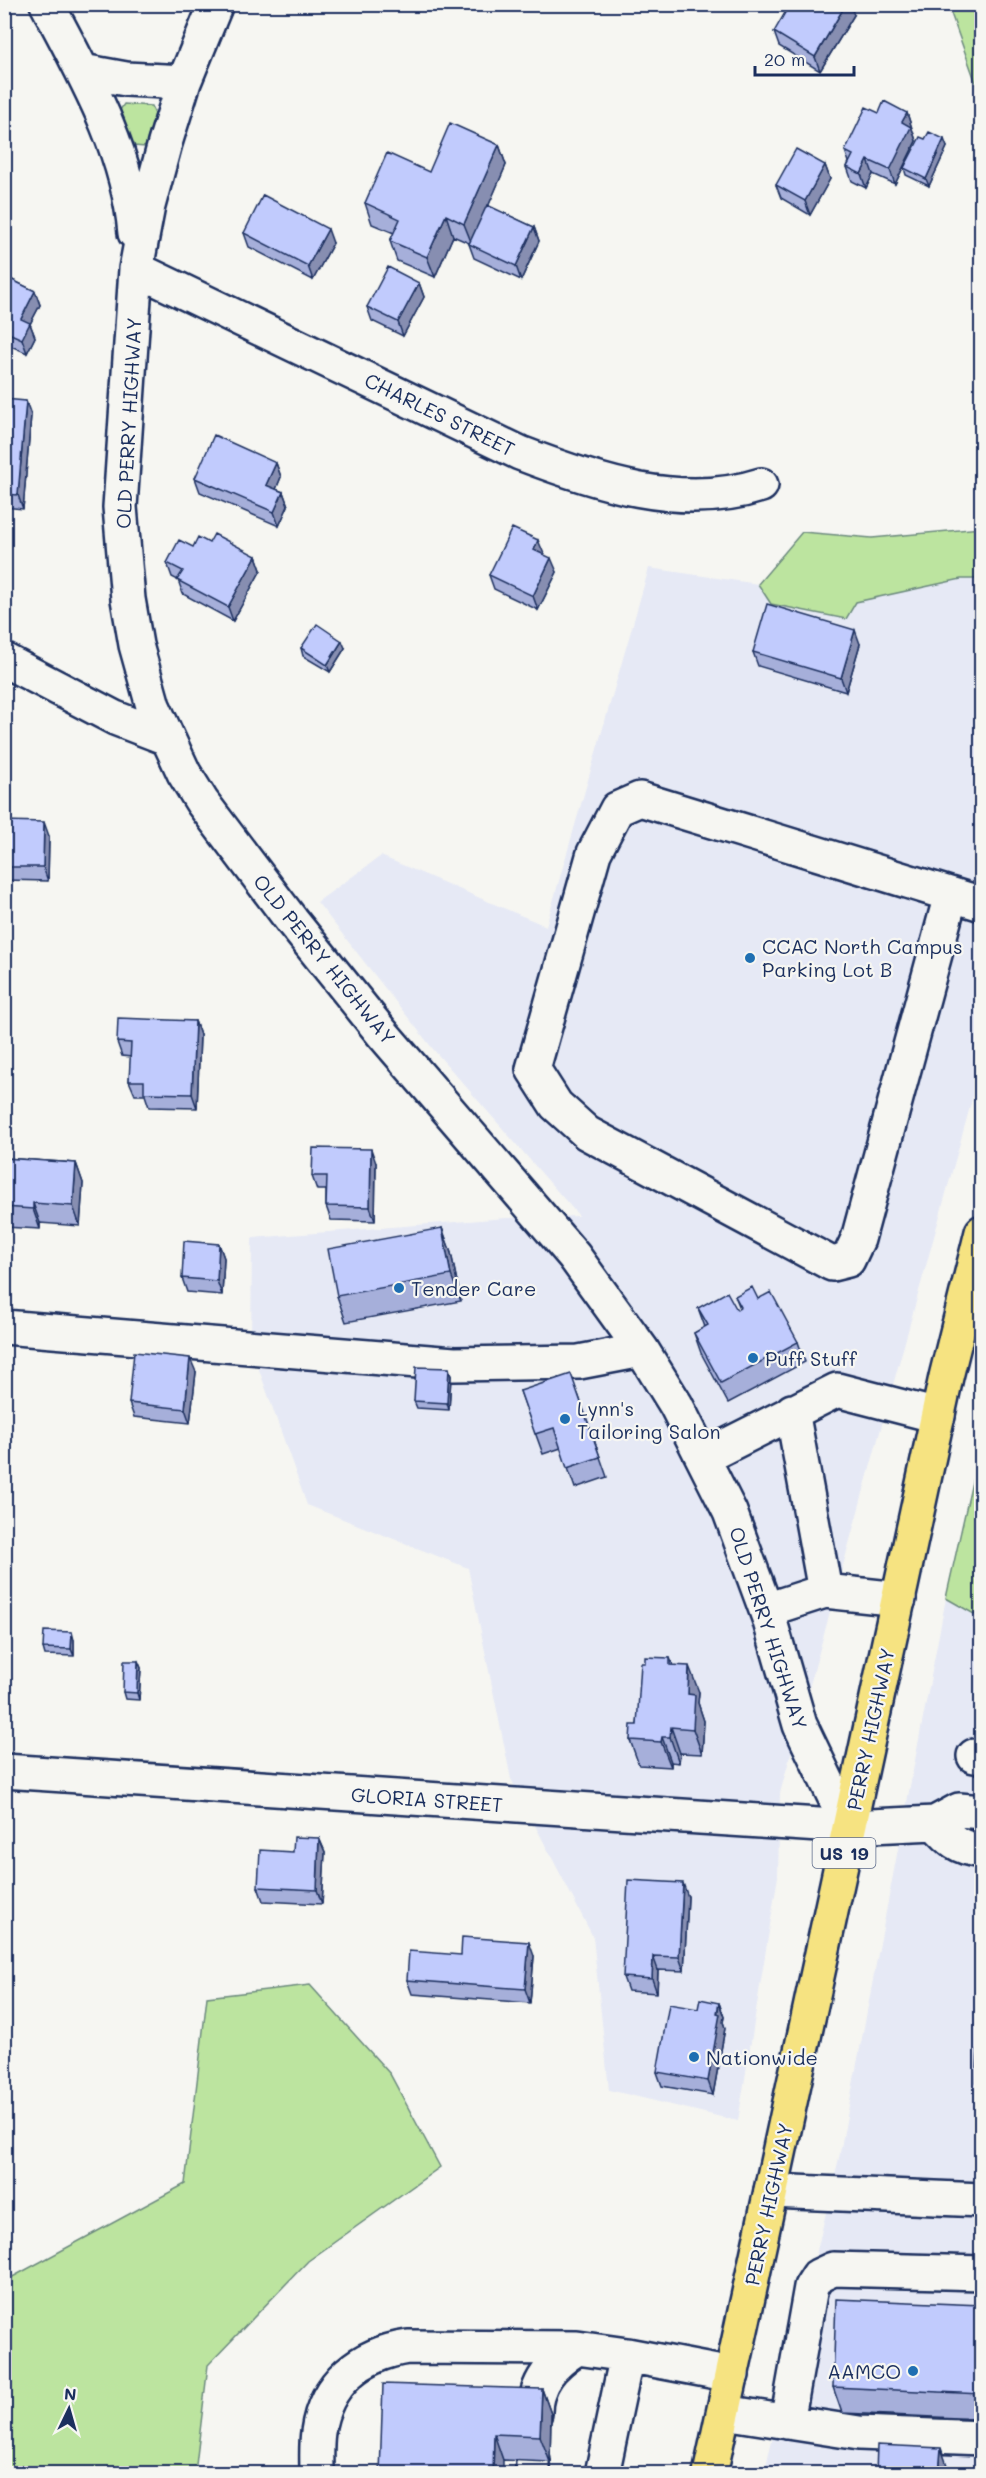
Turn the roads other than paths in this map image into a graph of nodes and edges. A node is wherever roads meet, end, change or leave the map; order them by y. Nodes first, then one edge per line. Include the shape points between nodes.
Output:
1 (47, 4) edge
2 (216, 4) edge
3 (82, 71) junction
4 (184, 82) junction
5 (136, 269) junction
6 (761, 485) dead end
7 (4, 660) edge
8 (167, 738) junction
9 (966, 899) edge
10 (981, 1232) edge
11 (4, 1326) edge
12 (642, 1350) junction
13 (792, 1411) junction
14 (938, 1416) junction
15 (704, 1457) junction
16 (825, 1591) junction
17 (898, 1599) junction
18 (766, 1610) junction
19 (4, 1772) edge
20 (981, 1812) edge
21 (934, 1823) junction
22 (849, 1827) junction
23 (981, 1851) edge
24 (771, 2191) junction
25 (981, 2200) edge
26 (981, 2273) edge
27 (577, 2348) junction
28 (627, 2355) junction
29 (732, 2375) junction
30 (724, 2412) junction
31 (535, 2413) edge
32 (787, 2422) junction
33 (981, 2438) edge
34 (317, 2474) edge
35 (602, 2474) edge
36 (711, 2474) edge

1 - 3 street
2 - 4 street, OLD PERRY HIGHWAY
3 - 4 street via 126,79
3 - 5 street via 128,185
4 - 5 street, OLD PERRY HIGHWAY via 148,206
5 - 6 street, CHARLES STREET via 520,453 588,478 672,495 739,492
5 - 8 street, OLD PERRY HIGHWAY via 120,507 123,553 136,645 153,706
7 - 8 street via 115,718
8 - 12 street, OLD PERRY HIGHWAY via 202,802 292,921 382,1033 574,1256
9 - 9 street via 848,1260 832,1264 587,1132 556,1105 533,1069 594,853 617,809 639,800
10 - 14 main road, PERRY HIGHWAY / US 19
11 - 12 street via 454,1364 579,1362
12 - 15 street, OLD PERRY HIGHWAY
13 - 14 street via 837,1390
13 - 15 street
13 - 16 street
14 - 17 main road, PERRY HIGHWAY / US 19
15 - 18 street, OLD PERRY HIGHWAY via 730,1512
16 - 17 street
16 - 18 street
17 - 22 main road, PERRY HIGHWAY / US 19
18 - 22 street, OLD PERRY HIGHWAY via 800,1725
19 - 22 street, GLORIA STREET
20 - 21 street via 959,1810
21 - 22 street, GLORIA STREET
21 - 23 street via 952,1842
22 - 24 main road, PERRY HIGHWAY / US 19
24 - 25 street
24 - 29 main road, PERRY HIGHWAY / US 19
26 - 32 street via 833,2269 818,2276 811,2287
27 - 28 street
27 - 31 street via 557,2361 543,2380
27 - 34 street via 408,2347 372,2356 343,2377 322,2412
28 - 29 street
28 - 35 street
29 - 30 main road, PERRY HIGHWAY / US 19
30 - 32 street
30 - 36 main road, PERRY HIGHWAY / US 19
32 - 33 street via 859,2433

